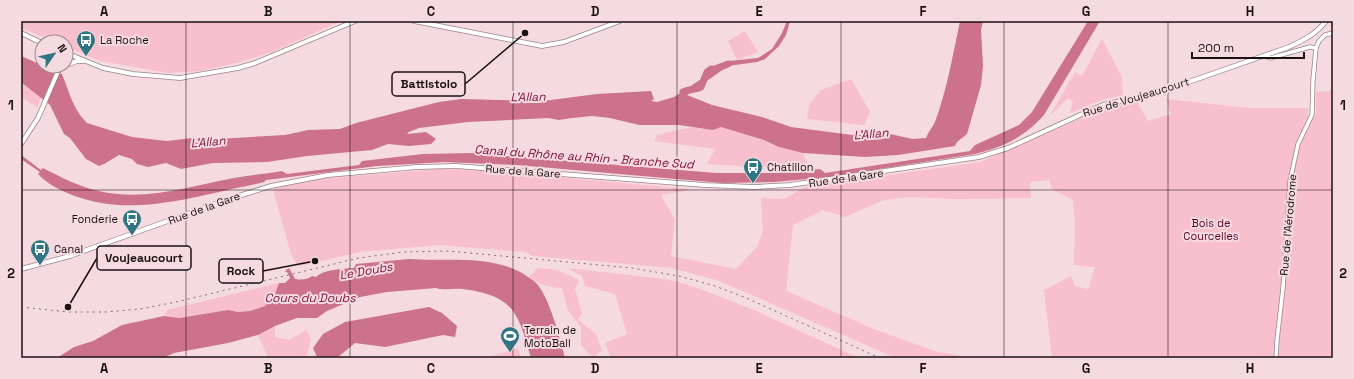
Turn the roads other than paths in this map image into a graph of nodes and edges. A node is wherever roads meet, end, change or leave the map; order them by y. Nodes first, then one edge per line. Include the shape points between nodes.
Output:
1 (355, 21) edge
2 (414, 21) edge
3 (620, 21) edge
4 (1326, 21) edge
5 (21, 33) edge
6 (1333, 33) edge
7 (34, 39) edge
8 (1316, 48) junction
9 (1265, 56) junction
10 (74, 57) edge
11 (84, 61) junction
12 (74, 62) edge
13 (58, 74) edge
14 (1033, 136) joint
15 (21, 144) edge
16 (21, 269) edge
17 (1276, 358) edge

1 - 11 main road via 255,63 188,78 133,74
2 - 3 main road via 542,46 564,42
4 - 9 main road, Rue de Voujeaucourt via 1305,40
5 - 7 main road
6 - 8 street via 1325,35
8 - 9 street via 1310,47 1270,58
8 - 17 street, Rue de l'Aérodrome via 1312,115 1298,144 1290,181
9 - 14 main road, Rue de Voujeaucourt via 1160,92 1103,105
10 - 11 main road
11 - 12 main road
13 - 15 main road via 38,118
14 - 16 main road, Rue de la Gare via 979,158 790,185 754,187 456,166 328,175 271,186 70,256

